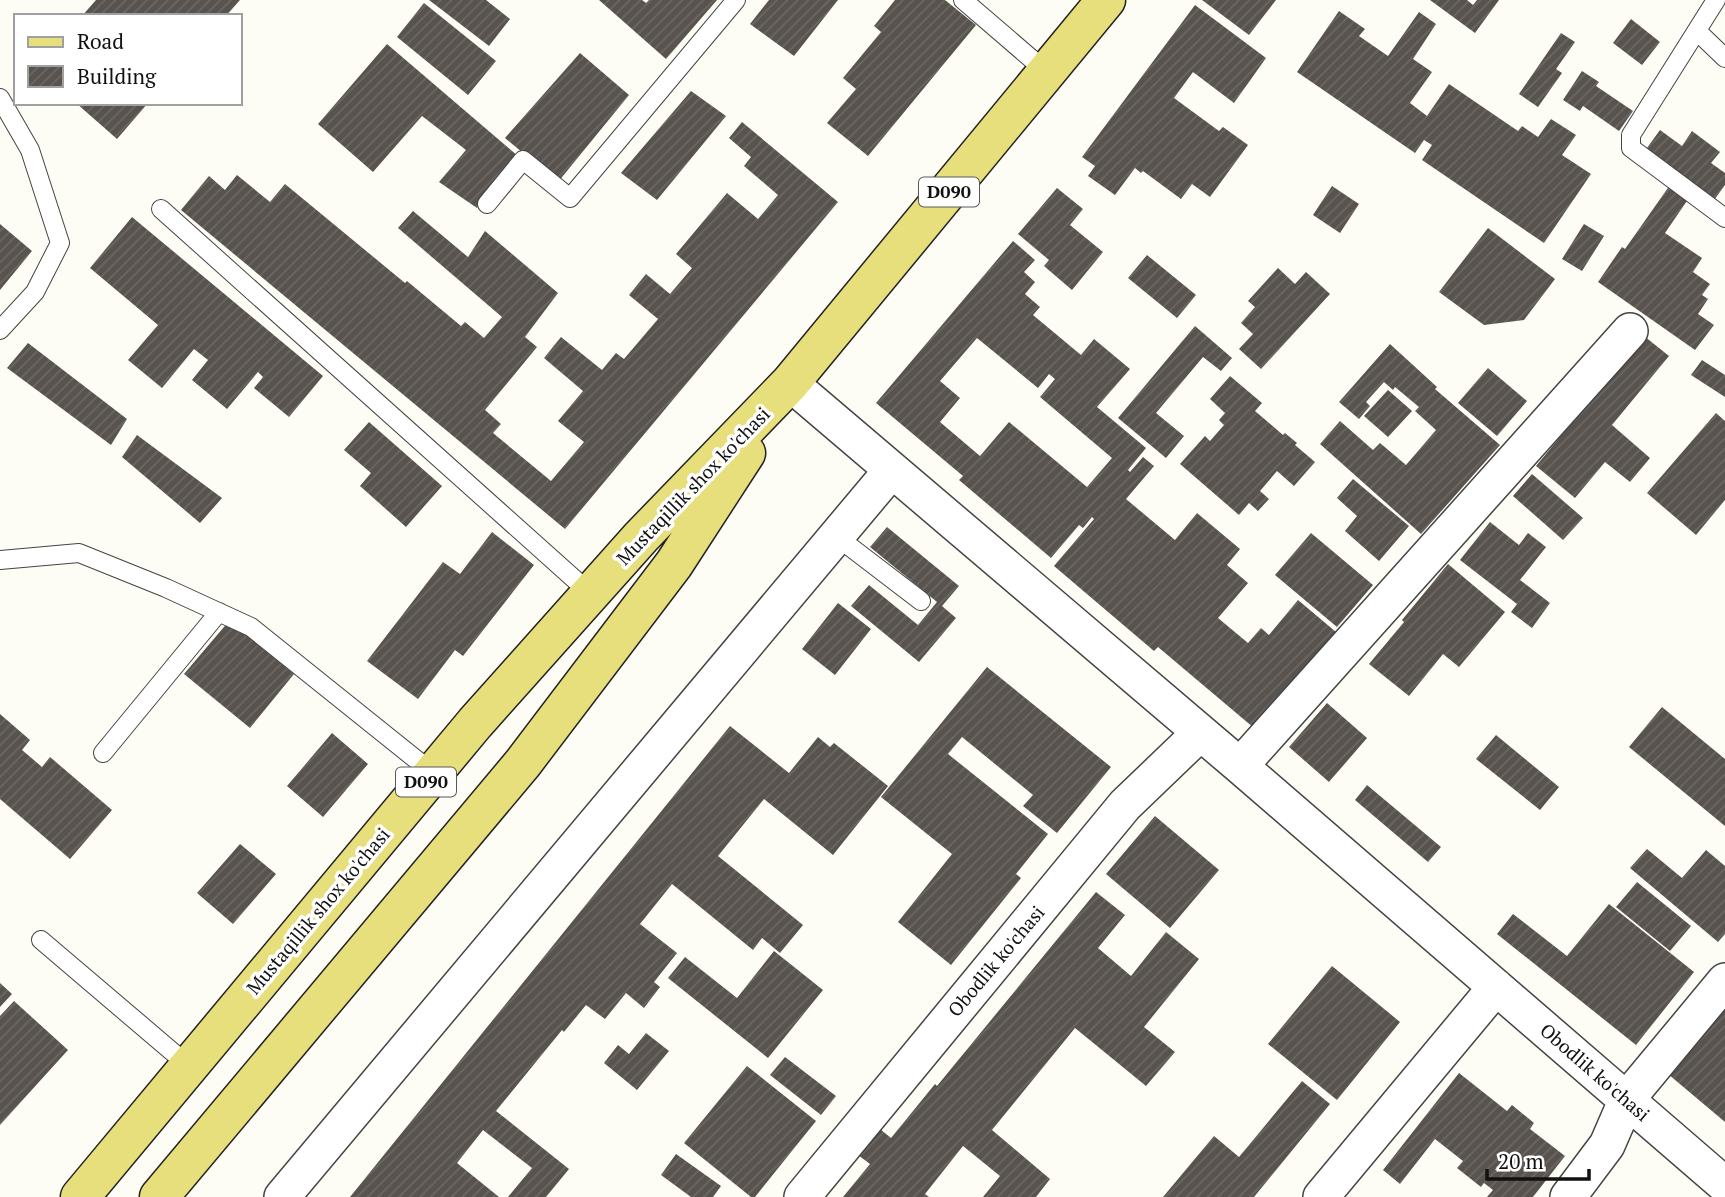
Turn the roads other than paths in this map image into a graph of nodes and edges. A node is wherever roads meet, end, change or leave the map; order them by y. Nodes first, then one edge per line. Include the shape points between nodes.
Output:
1 (736, 0) edge
2 (963, 0) edge
3 (1107, 0) edge
4 (1716, 0) edge
5 (1698, 32) junction
6 (1725, 58) edge
7 (1048, 73) junction
8 (0, 98) edge
9 (487, 205) dead end
10 (162, 209) dead end
11 (1725, 218) edge
12 (0, 330) edge
13 (1630, 331) dead end
14 (790, 383) junction
15 (891, 471) junction
16 (836, 536) junction
17 (0, 560) edge
18 (591, 594) junction
19 (921, 601) dead end
20 (219, 612) junction
21 (1199, 734) junction
22 (103, 753) dead end
23 (1240, 766) junction
24 (433, 773) junction
25 (41, 940) dead end
26 (1725, 981) edge
27 (1496, 987) junction
28 (189, 1066) junction
29 (1627, 1099) junction
30 (1725, 1185) edge
31 (79, 1197) edge
32 (159, 1197) edge
33 (282, 1197) edge
34 (802, 1197) edge
35 (1321, 1197) edge
36 (1568, 1197) edge

1 - 9 lane via 570,198 523,160
2 - 7 lane
3 - 7 main road, Mustaqillik shox ko'chasi / D090
4 - 5 lane
5 - 6 lane
5 - 11 lane via 1631,135 1631,148
7 - 14 main road, Mustaqillik shox ko'chasi / D090
8 - 12 lane via 30,150 60,243 35,292
10 - 18 lane
13 - 23 street
14 - 15 street, Obodlik ko'chasi
14 - 18 main road, Mustaqillik shox ko'chasi / D090
14 - 32 main road, Mustaqillik shox ko'chasi / D090 via 674,564 523,763
15 - 16 street
15 - 21 street, Obodlik ko'chasi
16 - 19 lane
16 - 33 street
17 - 20 lane via 79,553
18 - 24 main road, Mustaqillik shox ko'chasi / D090
20 - 22 lane
20 - 24 lane via 251,627
21 - 23 street, Obodlik ko'chasi
21 - 34 street, Obodlik ko'chasi via 1125,805
23 - 27 street, Obodlik ko'chasi
24 - 28 main road, Mustaqillik shox ko'chasi / D090
25 - 28 lane
26 - 29 street
27 - 29 street, Obodlik ko'chasi
27 - 35 street
28 - 31 main road, Mustaqillik shox ko'chasi / D090
29 - 30 street, Obodlik ko'chasi
29 - 36 street via 1607,1145

